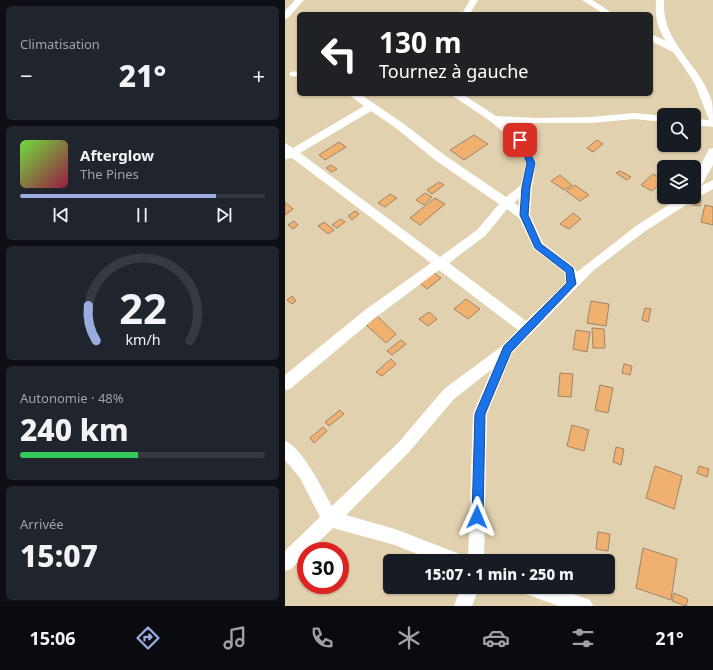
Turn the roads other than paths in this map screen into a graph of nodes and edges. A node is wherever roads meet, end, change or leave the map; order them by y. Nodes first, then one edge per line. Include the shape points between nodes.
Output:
1 (300, 0) edge
2 (474, 0) edge
3 (586, 0) edge
4 (660, 0) edge
5 (467, 12) edge
6 (607, 12) edge
7 (285, 16) edge
8 (653, 38) edge
9 (675, 50) junction
10 (356, 96) edge
11 (458, 96) edge
12 (371, 106) junction
13 (657, 118) edge
14 (494, 119) junction
15 (713, 119) edge
16 (701, 123) edge
17 (713, 124) edge
18 (288, 152) edge
19 (713, 152) edge
20 (701, 177) edge
21 (713, 184) edge
22 (526, 187) junction
23 (701, 190) edge
24 (506, 203) junction
25 (678, 204) edge
26 (524, 215) junction
27 (440, 263) junction
28 (572, 284) junction
29 (527, 329) junction
30 (507, 349) junction
31 (285, 384) edge
32 (285, 448) edge
33 (330, 519) junction
34 (438, 554) edge
35 (476, 554) edge
36 (285, 563) edge
37 (467, 594) edge
38 (549, 594) edge
39 (463, 606) edge
40 (584, 606) edge

1 - 7 street
2 - 5 street
3 - 6 street
4 - 9 street via 658,9
8 - 9 street
9 - 15 street via 699,84
10 - 12 street
11 - 14 street
12 - 18 street
12 - 24 street
13 - 14 street via 634,116 537,121
14 - 22 street via 520,140 531,163
16 - 17 street
18 - 27 street
19 - 20 street
21 - 23 street
22 - 24 street
22 - 26 street
24 - 26 street
24 - 27 street via 481,233
25 - 28 street via 640,229
26 - 28 street via 538,246 570,270
27 - 29 street
27 - 31 street via 370,314
28 - 29 street
29 - 30 street
30 - 33 street via 449,394 404,447
30 - 35 street via 480,414
32 - 33 street via 305,473
33 - 34 street via 395,537
33 - 36 street
37 - 39 street
38 - 40 street

